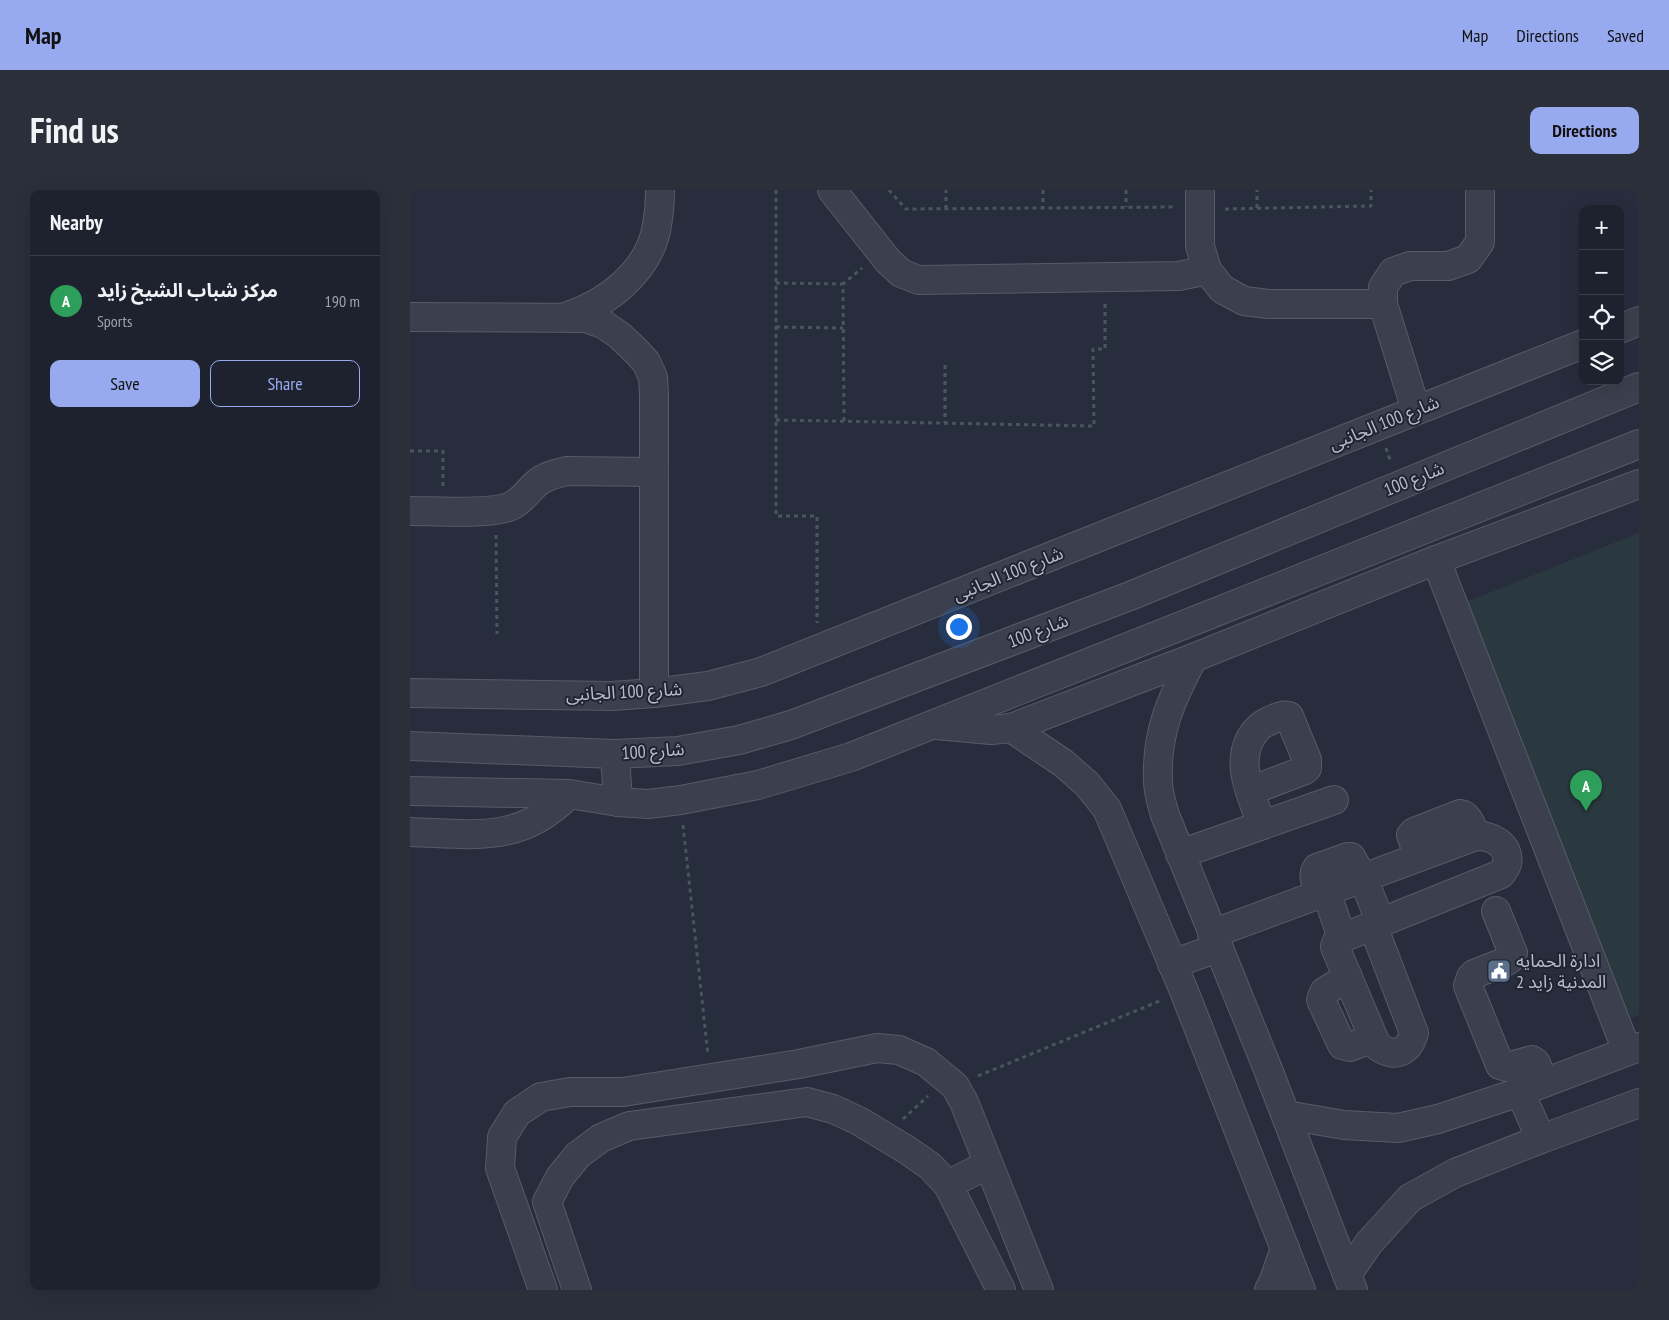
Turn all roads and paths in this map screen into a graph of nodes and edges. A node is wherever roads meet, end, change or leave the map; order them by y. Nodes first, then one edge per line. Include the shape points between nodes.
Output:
1 (660, 190) edge
2 (776, 190) edge
3 (832, 190) edge
4 (889, 190) edge
5 (946, 190) edge
6 (1043, 190) edge
7 (1126, 190) edge
8 (1257, 190) edge
9 (1371, 190) edge
10 (1480, 190) edge
11 (1639, 190) edge
12 (1639, 194) edge
13 (1200, 202) edge
14 (1126, 207) junction
15 (1044, 208) junction
16 (1257, 208) junction
17 (946, 209) junction
18 (881, 251) junction
19 (1207, 270) junction
20 (1105, 278) junction
21 (776, 283) junction
22 (843, 284) junction
23 (1383, 304) junction
24 (410, 317) edge
25 (566, 317) junction
26 (1639, 321) edge
27 (776, 327) junction
28 (1624, 327) edge
29 (843, 328) junction
30 (1579, 346) edge
31 (944, 365) dead end
32 (1639, 387) edge
33 (1416, 410) junction
34 (776, 420) junction
35 (844, 421) junction
36 (945, 423) junction
37 (1639, 444) edge
38 (410, 451) edge
39 (654, 472) junction
40 (1639, 484) edge
41 (410, 510) edge
42 (443, 511) junction
43 (496, 511) junction
44 (1436, 560) junction
45 (497, 634) dead end
46 (817, 651) junction
47 (1193, 658) junction
48 (410, 693) edge
49 (654, 694) junction
50 (932, 724) junction
51 (1011, 728) junction
52 (410, 746) edge
53 (615, 754) junction
54 (410, 791) edge
55 (1328, 792) dead end
56 (570, 794) junction
57 (681, 800) junction
58 (618, 802) junction
59 (410, 832) edge
60 (1180, 854) junction
61 (1363, 878) junction
62 (1323, 893) junction
63 (1496, 911) dead end
64 (1377, 924) junction
65 (1342, 938) junction
66 (1215, 941) junction
67 (1172, 964) junction
68 (1184, 991) junction
69 (1633, 1049) edge
70 (799, 1064) junction
71 (711, 1078) junction
72 (951, 1082) junction
73 (1532, 1087) junction
74 (623, 1092) junction
75 (807, 1102) junction
76 (1639, 1102) edge
77 (1286, 1115) junction
78 (629, 1126) junction
79 (885, 1136) junction
80 (1541, 1139) junction
81 (988, 1164) junction
82 (948, 1185) junction
83 (547, 1202) junction
84 (516, 1214) junction
85 (1285, 1248) junction
86 (1350, 1282) edge
87 (542, 1290) edge
88 (577, 1290) edge
89 (1001, 1290) edge
90 (1039, 1290) edge
91 (1269, 1290) edge
92 (1301, 1290) edge

1 - 25 street via 657,227 649,250 636,271 600,303
2 - 21 path
3 - 18 street
4 - 17 path via 906,209
5 - 17 path
6 - 15 path
7 - 14 path
8 - 16 path
9 - 16 path via 1371,206
10 - 23 street via 1480,242 1468,259 1448,266 1410,266 1393,272 1383,287
11 - 12 path
13 - 14 path
13 - 16 path
13 - 19 street via 1200,246
14 - 15 path
15 - 17 path
18 - 20 street via 901,273 918,280
18 - 22 path
19 - 20 street via 1179,276
19 - 23 street via 1222,289 1244,301
20 - 36 path via 1106,349 1093,349 1094,426
21 - 22 path
21 - 27 path
22 - 29 path
23 - 33 street
24 - 25 street
25 - 39 street via 585,318 603,324 646,362 653,377
26 - 28 street
27 - 29 path
27 - 34 path
29 - 35 path
30 - 33 street, شارع 100 الجانبى
31 - 36 path
32 - 53 street, شارع 100 via 1130,596 792,725 711,746
33 - 46 street, شارع 100 الجانبى
34 - 35 path
34 - 46 path via 776,516 816,516
35 - 36 path
37 - 50 street
38 - 42 path via 443,451
39 - 43 street via 566,471 539,482 523,499
39 - 49 street
40 - 44 street
41 - 42 street
42 - 43 street
43 - 45 path
44 - 47 street
44 - 69 street
46 - 49 street, شارع 100 الجانبى via 761,672 708,686
47 - 51 street
47 - 60 street via 1164,720 1158,751 1158,783 1164,815
48 - 49 street, شارع 100 الجانبى
50 - 51 street
50 - 57 street via 851,757 758,785
51 - 67 street via 1063,762 1108,809
52 - 53 street, شارع 100
53 - 58 street
54 - 56 street
55 - 60 street via 1256,808
56 - 58 street
56 - 59 street via 544,816 526,826 507,831 487,834
57 - 58 street via 648,804
57 - 71 path
60 - 66 street
61 - 62 street
61 - 64 street
61 - 64 street via 1476,836 1484,835 1496,840 1505,850 1507,863 1501,874
62 - 65 street
62 - 66 street
63 - 73 street via 1513,953 1507,961 1474,974 1468,986 1500,1065 1507,1067 1532,1060 1536,1063
64 - 65 street
64 - 65 street via 1414,1033 1404,1050 1385,1052 1377,1046 1335,947
66 - 67 street
66 - 77 street
67 - 68 street
68 - 72 path
68 - 85 street
69 - 73 street
70 - 71 street
70 - 72 street via 877,1048 899,1050 926,1062
70 - 75 street
71 - 74 street
72 - 79 path
72 - 81 street via 964,1102
73 - 77 street via 1438,1119 1398,1128 1344,1125
73 - 80 street
74 - 78 street
74 - 84 street via 570,1092 541,1097 517,1113 502,1137 500,1168
75 - 78 street
75 - 79 street via 833,1109
76 - 80 street
77 - 86 street
78 - 83 street via 601,1138 578,1154 560,1176
79 - 82 street via 930,1166
80 - 86 street via 1456,1173 1410,1198 1369,1242
81 - 82 street
81 - 90 street
82 - 89 street
83 - 84 street
83 - 88 street
84 - 87 street
85 - 91 street
85 - 92 street

